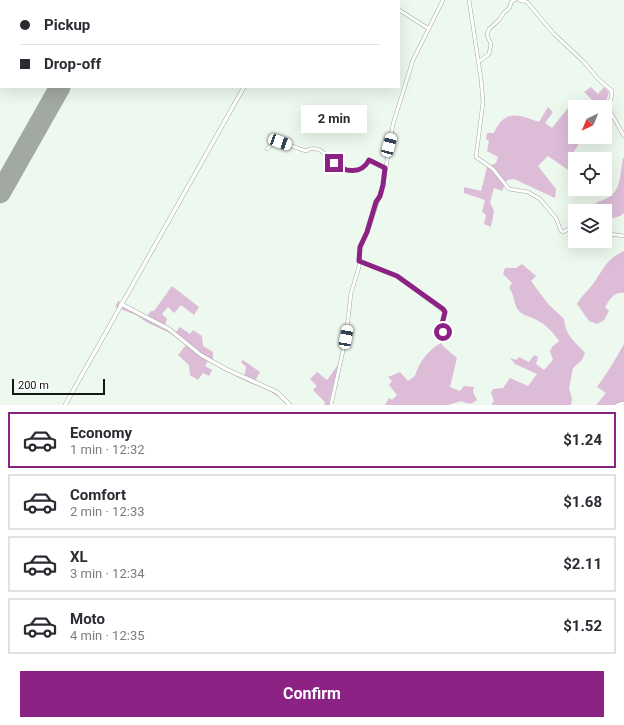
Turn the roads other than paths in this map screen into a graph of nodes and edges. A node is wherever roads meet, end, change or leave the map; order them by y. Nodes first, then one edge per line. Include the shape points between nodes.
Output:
1 (443, 0) edge
2 (469, 0) edge
3 (515, 0) edge
4 (519, 0) edge
5 (528, 1) edge
6 (400, 11) edge
7 (429, 29) junction
8 (478, 62) junction
9 (243, 88) edge
10 (624, 136) edge
11 (267, 149) dead end
12 (385, 168) junction
13 (568, 230) edge
14 (612, 234) edge
15 (624, 236) edge
16 (359, 261) junction
17 (121, 304) junction
18 (443, 332) dead end
19 (624, 403) edge
20 (65, 405) edge
21 (290, 405) edge
22 (331, 405) edge
23 (617, 405) edge

1 - 7 street
2 - 8 street
3 - 8 street via 490,29 489,54
4 - 5 street
5 - 10 street via 553,33 612,91 607,106
6 - 7 street
7 - 12 street via 413,60 393,124
8 - 13 street via 483,103 476,157 493,169 509,189 528,192 540,199 556,218 561,231
9 - 17 street
11 - 12 street via 280,142 301,150 321,151 338,167 349,171 362,169 369,160
12 - 16 street via 380,196 360,247
14 - 15 street
16 - 18 street via 397,276 443,309
16 - 22 street
17 - 20 street
17 - 21 street via 169,329 201,355 277,392
19 - 23 street

